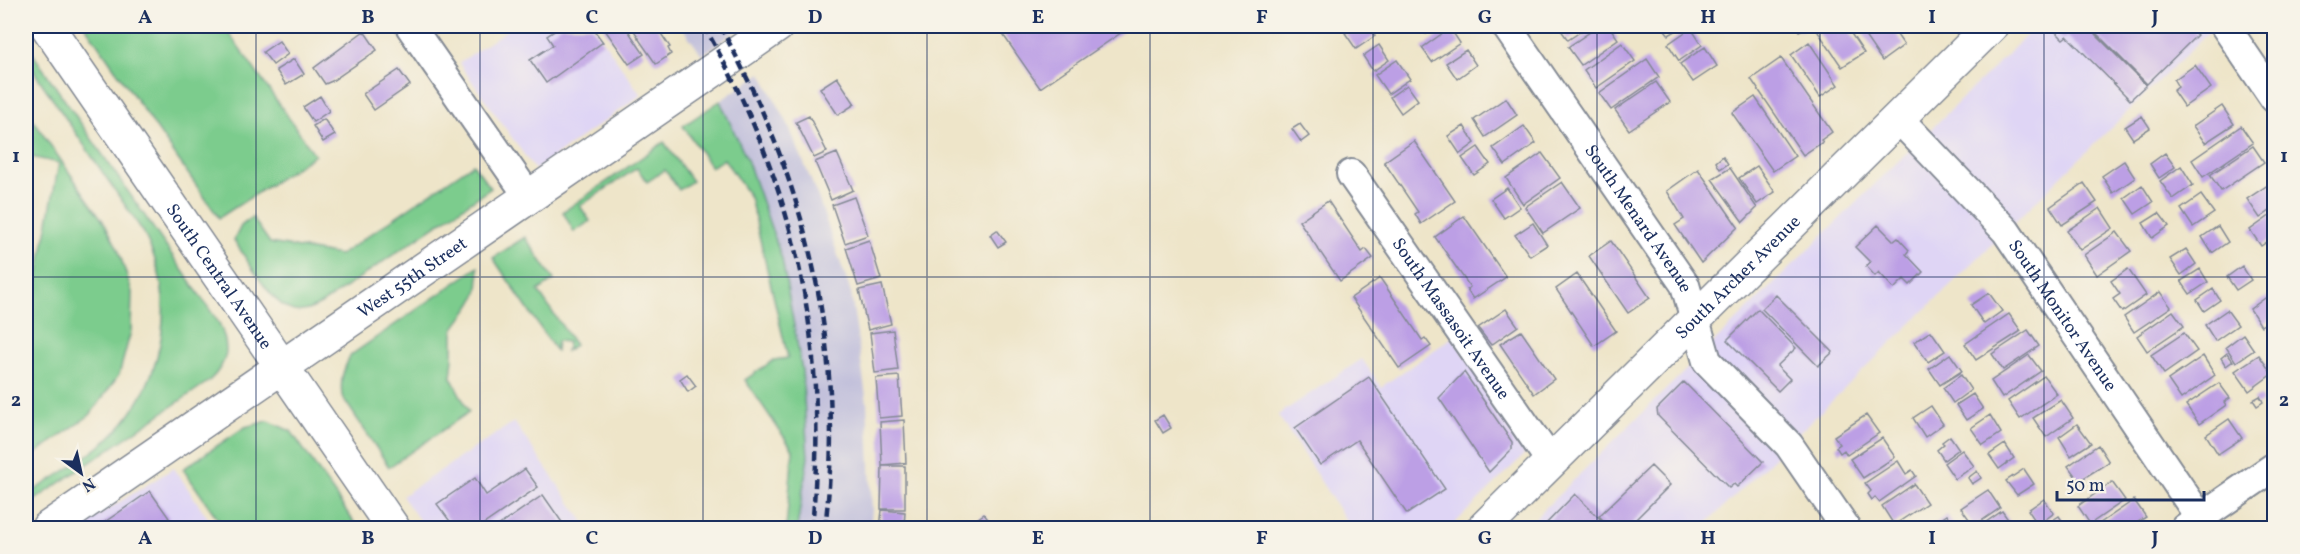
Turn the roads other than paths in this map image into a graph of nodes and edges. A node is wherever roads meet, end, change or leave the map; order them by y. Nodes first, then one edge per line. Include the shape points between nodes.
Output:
1 (47, 26) edge
2 (410, 26) edge
3 (777, 26) edge
4 (1506, 26) edge
5 (1991, 26) edge
6 (2225, 26) edge
7 (2274, 98) edge
8 (1898, 118) junction
9 (1351, 174) dead end
10 (529, 197) junction
11 (1694, 320) junction
12 (284, 367) junction
13 (1551, 462) junction
14 (2274, 466) edge
15 (2197, 525) edge
16 (48, 528) edge
17 (393, 528) edge
18 (1484, 528) edge
19 (1846, 528) edge

1 - 12 main road, South Central Avenue
2 - 10 street
3 - 10 main road, West 55th Street
4 - 11 street, South Menard Avenue via 1685,285
5 - 8 main road, South Archer Avenue
6 - 7 street
8 - 11 main road, South Archer Avenue
8 - 15 street, South Monitor Avenue via 2006,231
9 - 13 street, South Massasoit Avenue
10 - 12 main road, West 55th Street
11 - 13 main road, South Archer Avenue
11 - 19 street, South Menard Avenue via 1707,361 1789,445
12 - 16 main road, West 55th Street
12 - 17 main road, South Central Avenue
13 - 18 main road, South Archer Avenue
14 - 15 street

